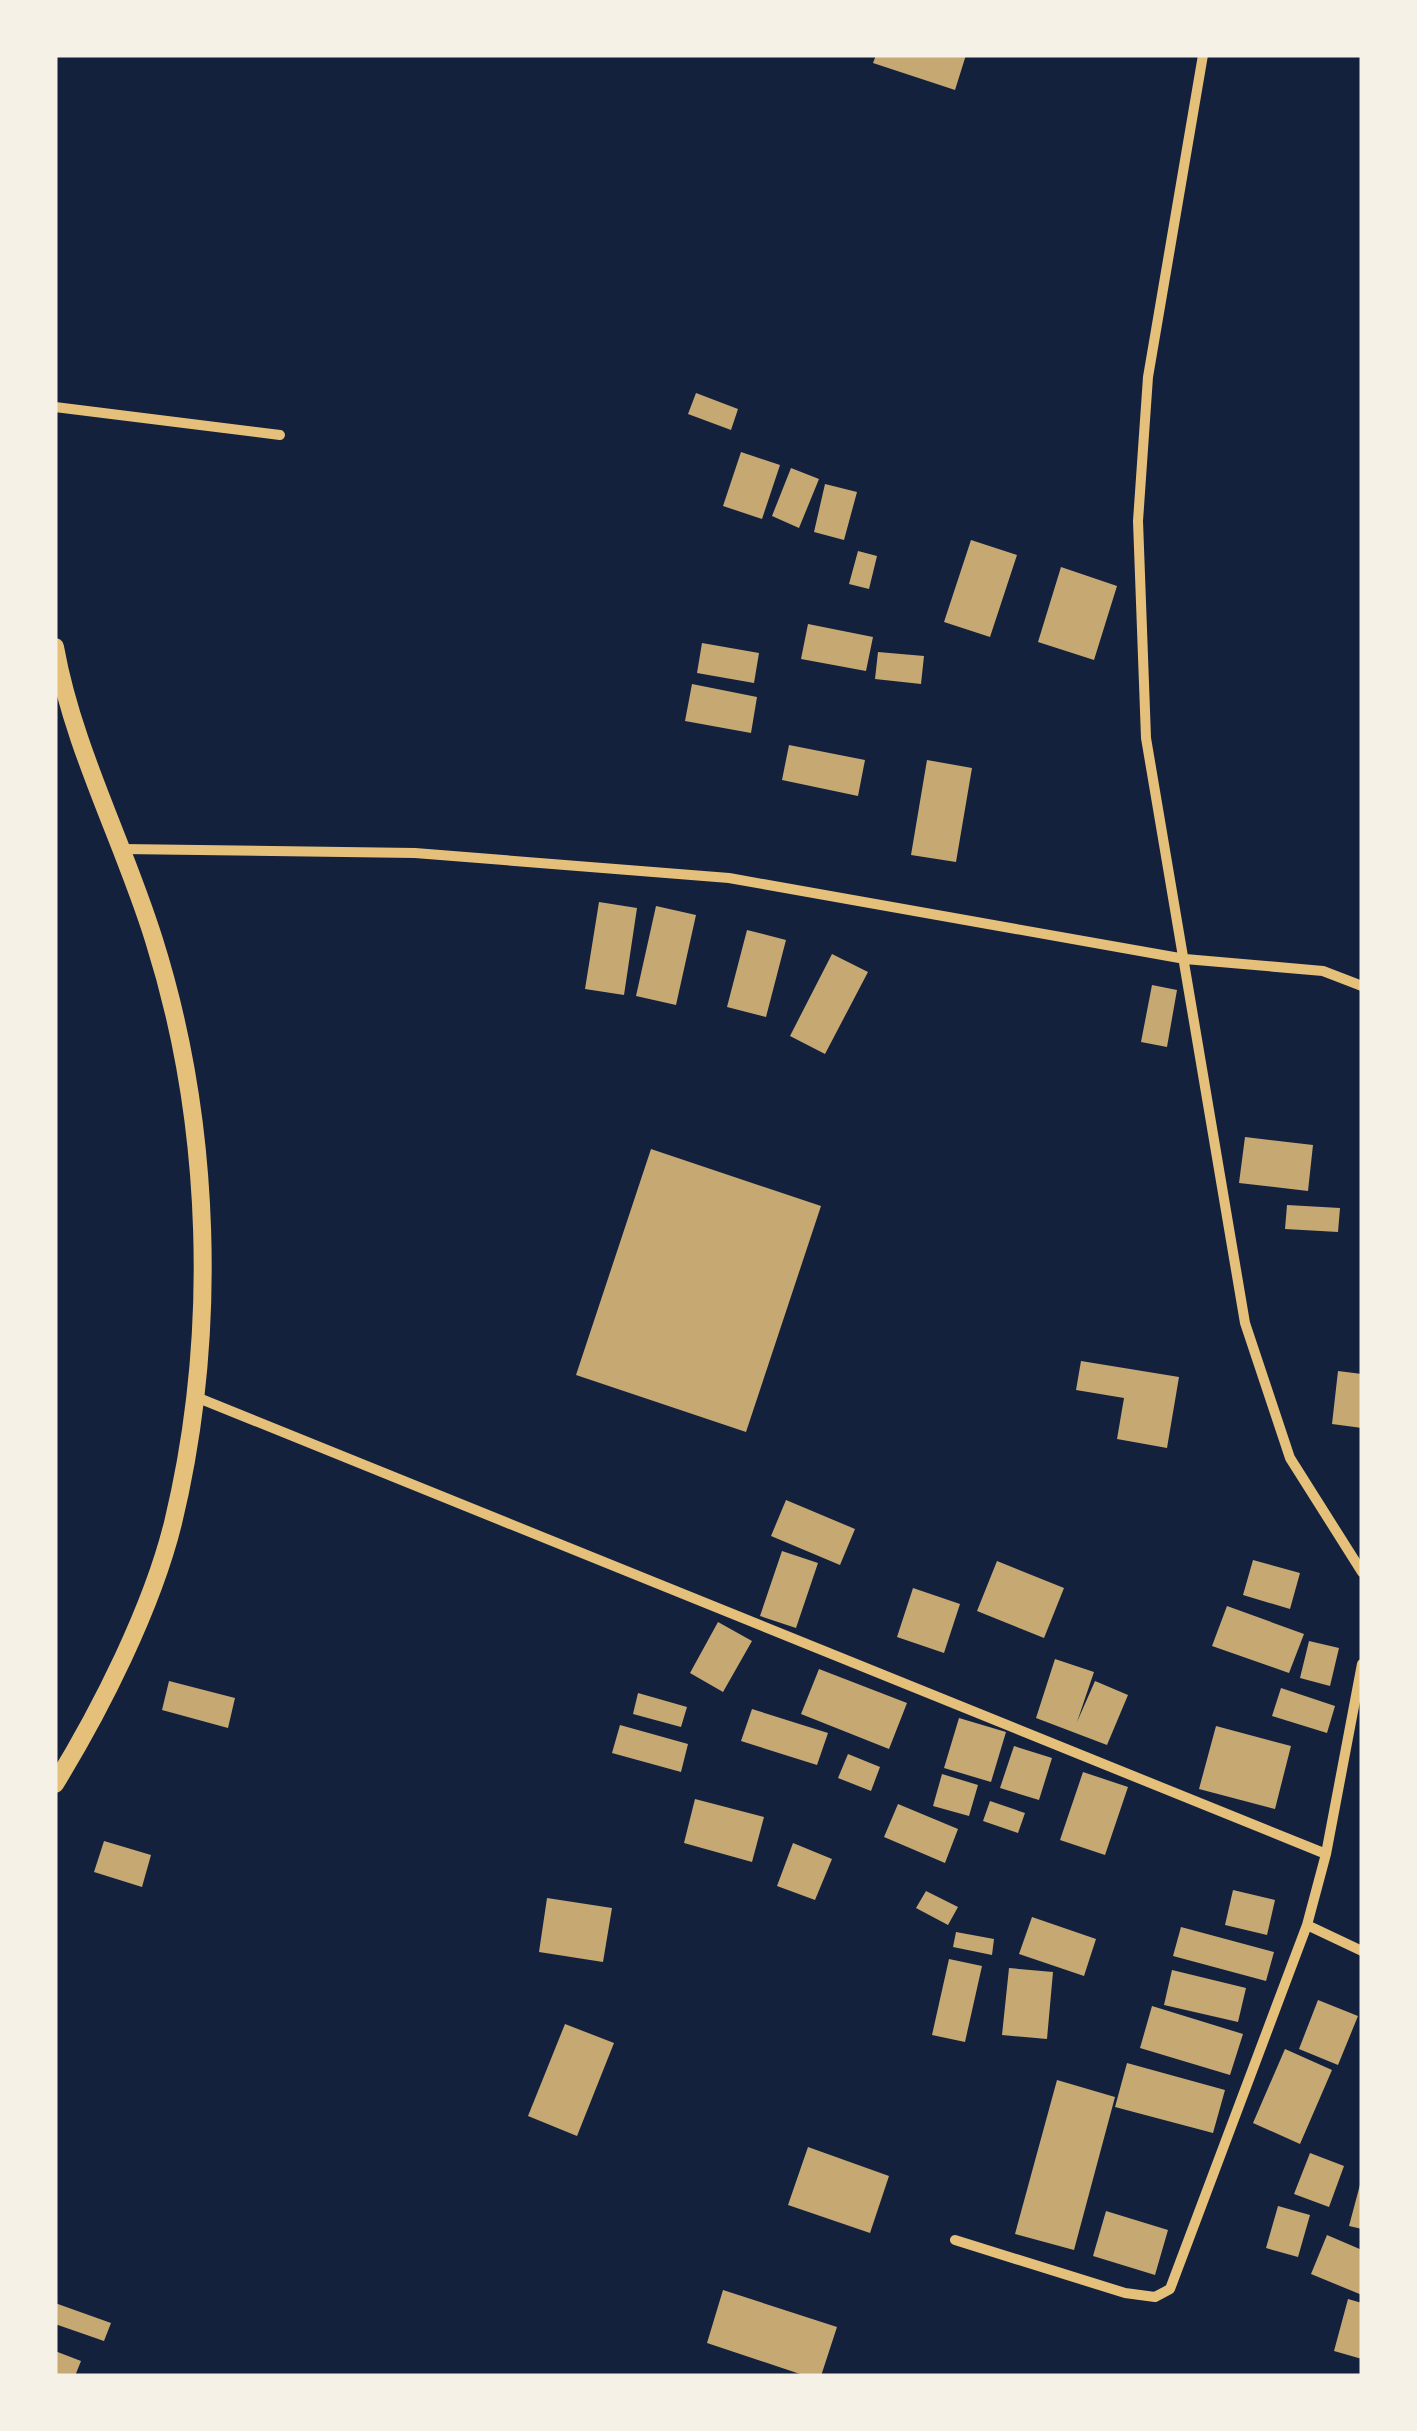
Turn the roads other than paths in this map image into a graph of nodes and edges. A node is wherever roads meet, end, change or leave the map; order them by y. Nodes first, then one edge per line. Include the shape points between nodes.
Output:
1 (1203, 55) edge
2 (55, 407) edge
3 (280, 435) dead end
4 (55, 647) edge
5 (122, 850) junction
6 (1185, 959) junction
7 (1362, 986) edge
8 (196, 1398) junction
9 (1362, 1572) edge
10 (1362, 1664) edge
11 (55, 1784) edge
12 (1326, 1854) junction
13 (1307, 1926) junction
14 (1362, 1951) edge
15 (955, 2240) dead end

1 - 6 street via 1148,377 1138,521 1146,738
2 - 3 street
4 - 5 street
5 - 6 street via 415,853 729,878
5 - 8 street via 176,1020 192,1130 200,1230
6 - 7 street via 1324,971
6 - 9 street via 1232,1248 1264,1390 1290,1458
8 - 11 street via 172,1525 148,1592
8 - 12 street
10 - 12 street
12 - 13 street
13 - 14 street
13 - 15 street via 1170,2289 1154,2297 1125,2292

